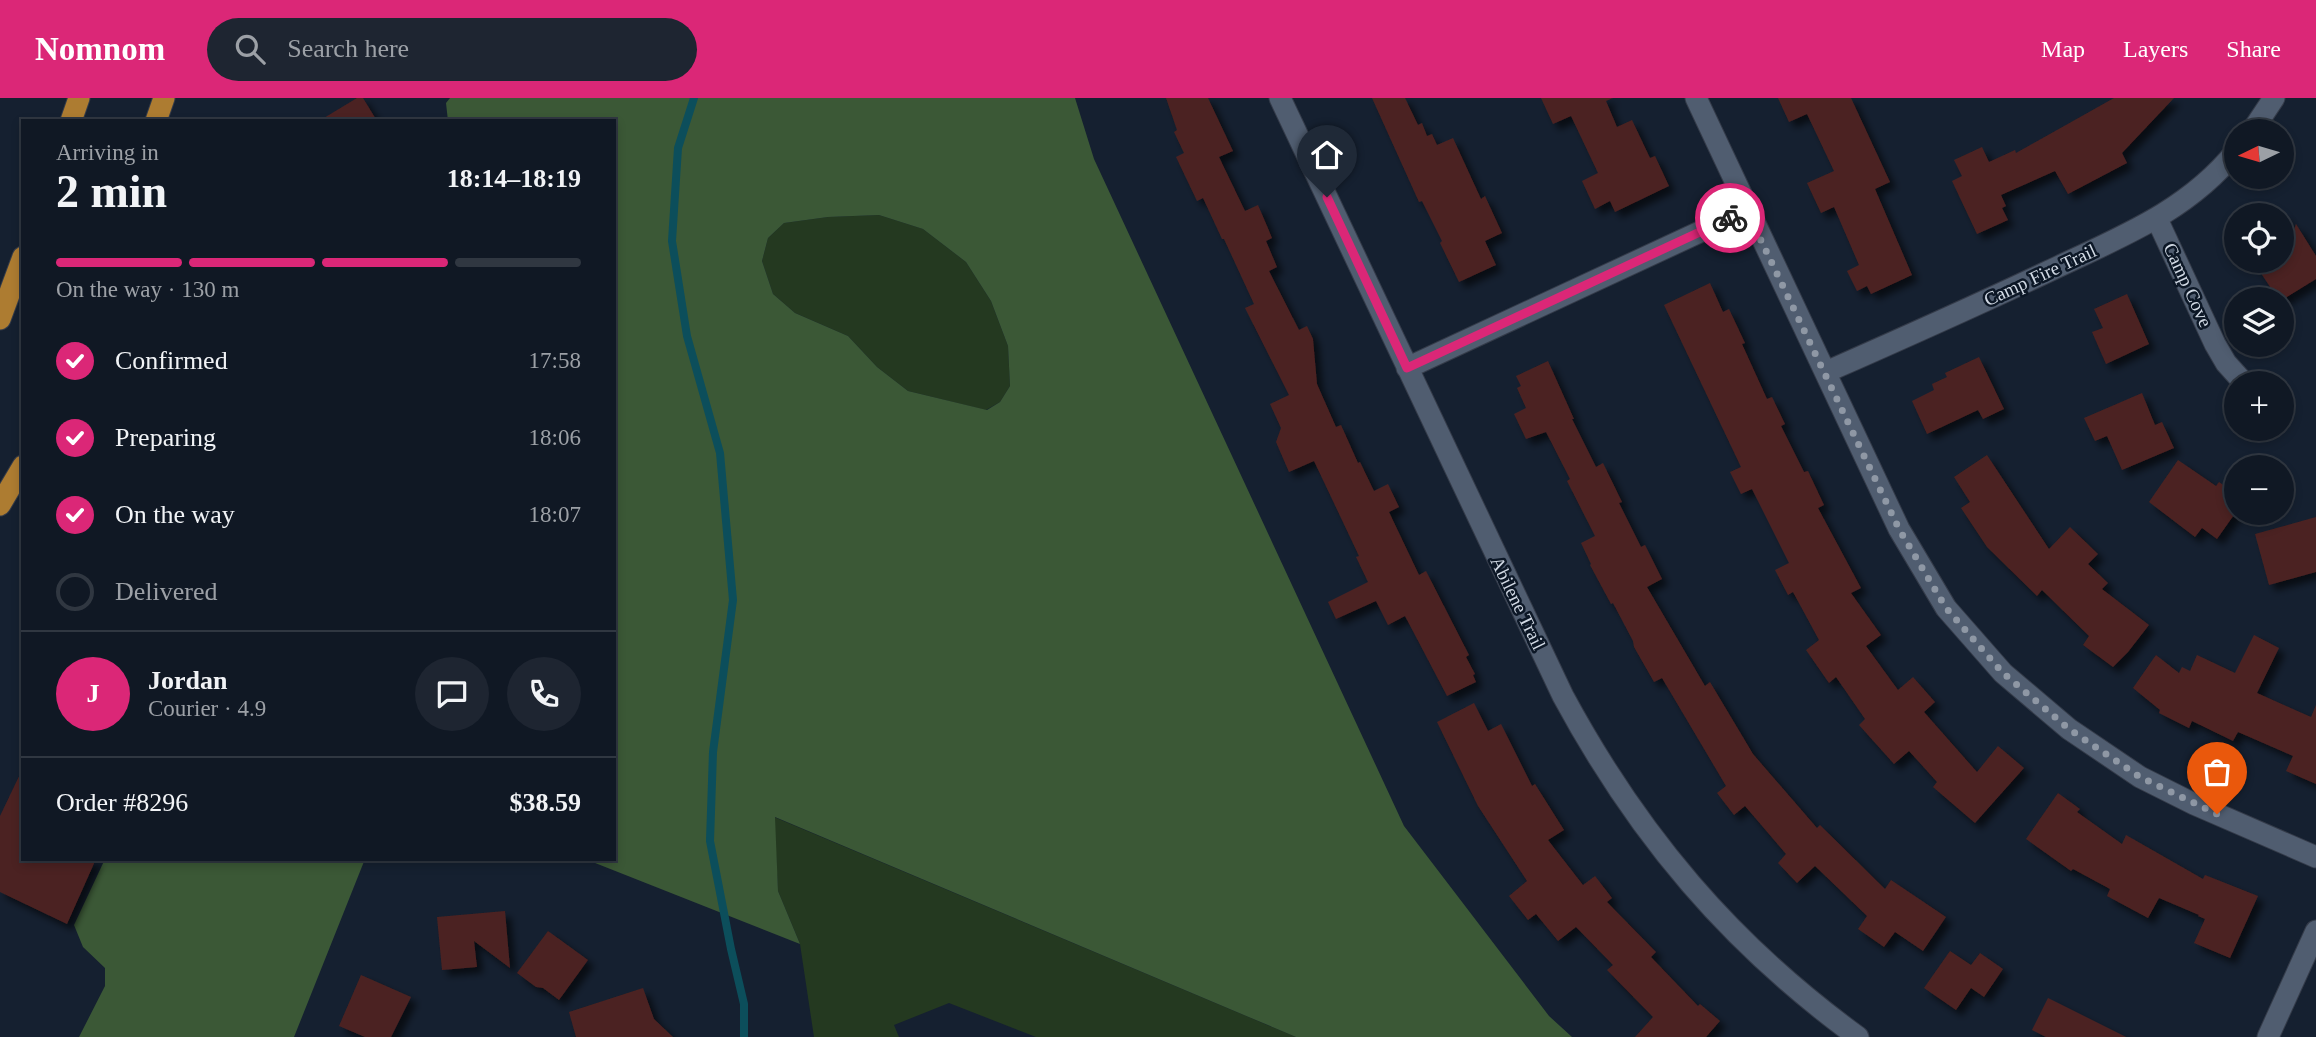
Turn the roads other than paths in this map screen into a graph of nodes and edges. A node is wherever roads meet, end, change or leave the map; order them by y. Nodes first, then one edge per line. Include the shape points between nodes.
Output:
1 (79, 98) edge
2 (164, 98) edge
3 (1280, 98) edge
4 (1696, 98) edge
5 (2274, 98) edge
6 (72, 119) edge
7 (157, 119) edge
8 (2260, 119) edge
9 (2224, 164) edge
10 (1747, 211) junction
11 (2157, 219) junction
12 (21, 262) edge
13 (0, 319) edge
14 (1407, 368) junction
15 (2233, 371) edge
16 (1826, 372) junction
17 (21, 469) edge
18 (0, 505) edge
19 (2316, 857) edge
20 (2316, 931) edge
21 (1858, 1037) edge
22 (2268, 1037) edge

1 - 6 main road
2 - 7 main road
3 - 14 street, Abilene Trail
4 - 10 street
5 - 8 street
9 - 11 street, Camp Fire Trail via 2207,183
10 - 14 street
10 - 16 street
11 - 15 street, Camp Cove via 2215,344
11 - 16 street, Camp Fire Trail
12 - 13 main road
14 - 21 street, Abilene Trail via 1563,696 1613,783 1676,868 1743,940 1818,1008
16 - 19 street via 1905,540 1946,608 2003,673 2069,729 2140,777
17 - 18 main road
20 - 22 street

